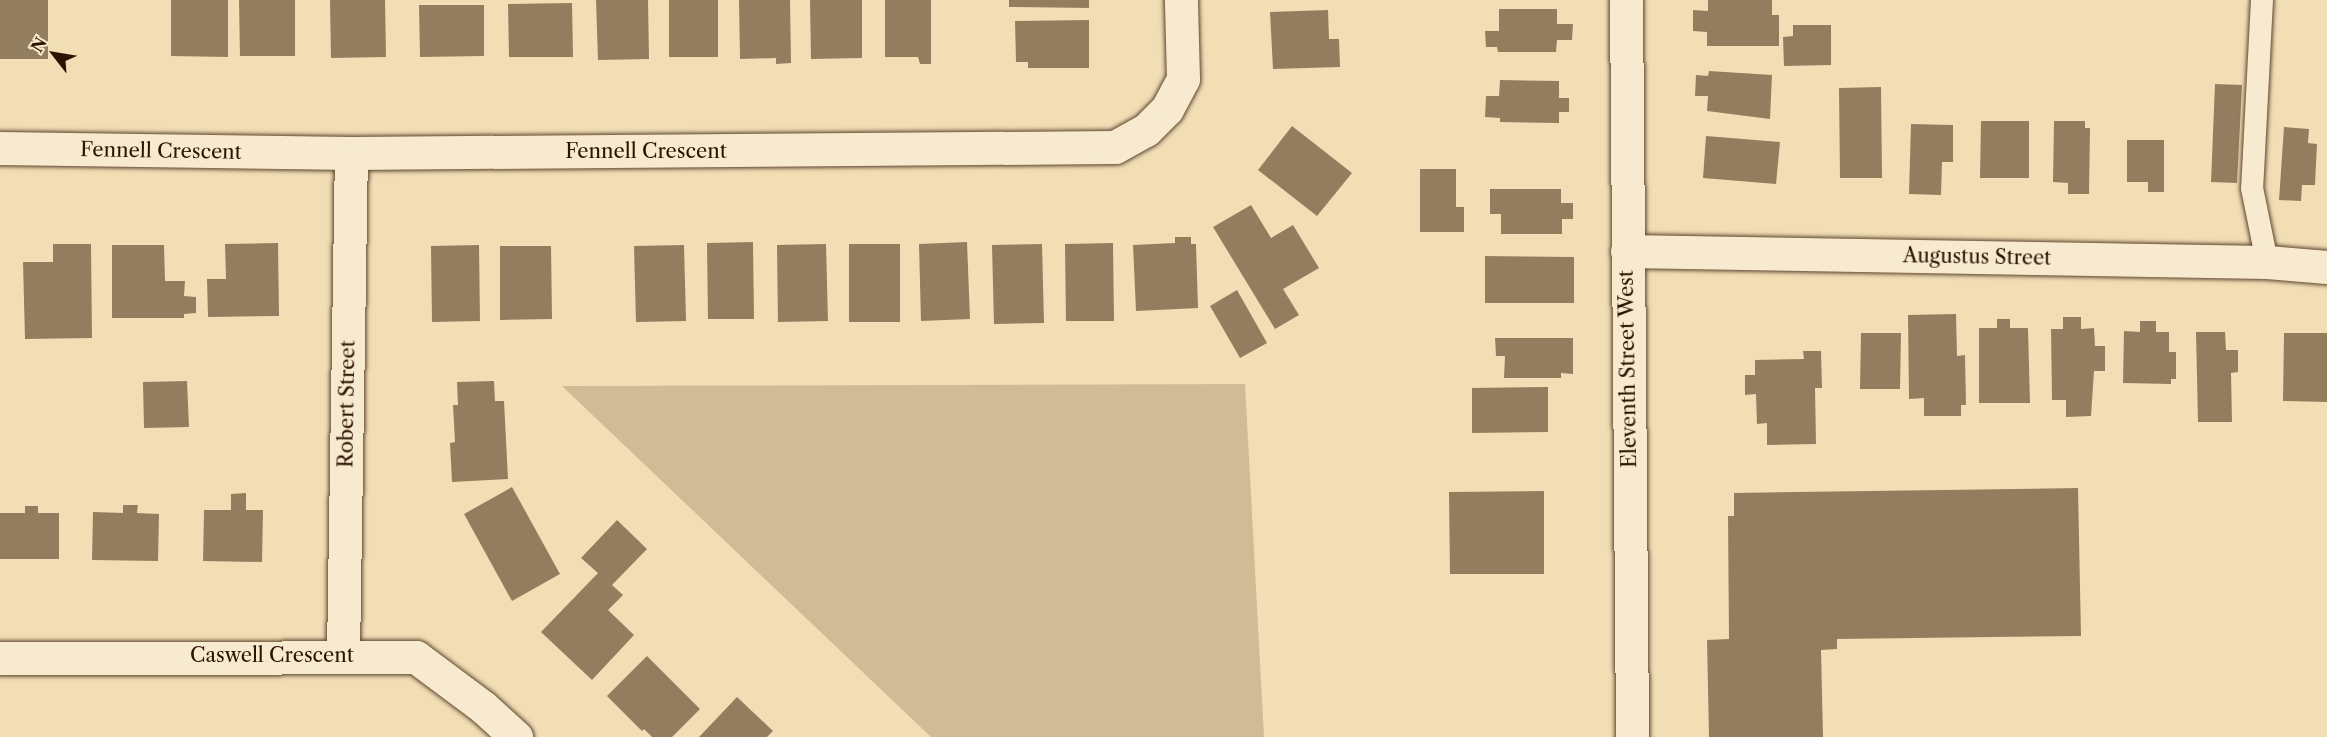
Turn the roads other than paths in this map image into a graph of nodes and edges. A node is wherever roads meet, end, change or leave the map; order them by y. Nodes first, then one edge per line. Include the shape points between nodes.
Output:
1 (1181, 0) edge
2 (1626, 0) edge
3 (2262, 0) edge
4 (0, 148) edge
5 (351, 153) junction
6 (1627, 251) junction
7 (2268, 262) junction
8 (2327, 267) edge
9 (343, 654) junction
10 (0, 658) edge
11 (516, 737) edge
12 (1632, 737) edge

1 - 5 street, Fennell Crescent via 1183,79 1167,109 1146,130 1115,147
2 - 6 street, Eleventh Street West
3 - 7 lane via 2252,188
4 - 5 street, Fennell Crescent
5 - 9 street, Robert Street
6 - 7 street, Augustus Street
6 - 12 street, Eleventh Street West
7 - 8 street, Augustus Street
9 - 10 street, Caswell Crescent
9 - 11 street, Caswell Crescent via 416,657 483,706

